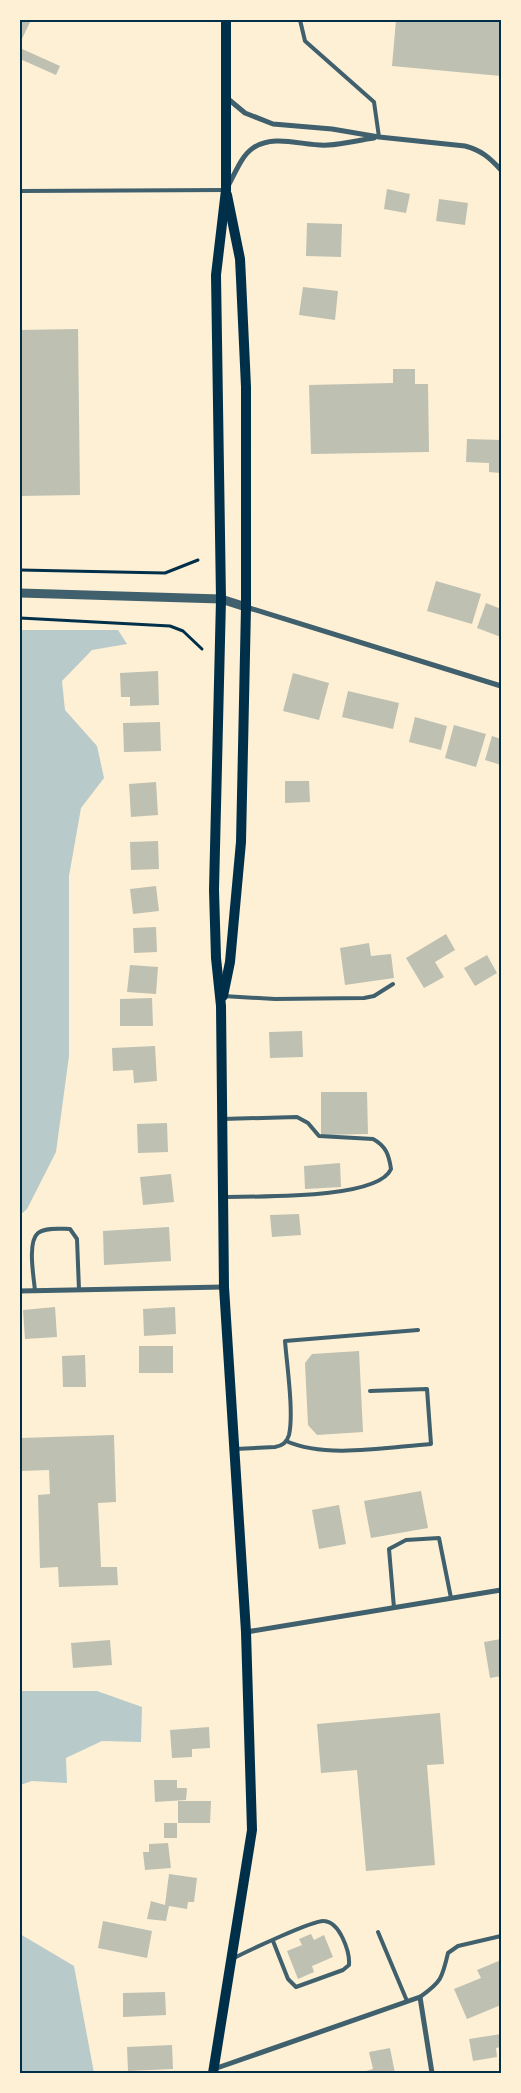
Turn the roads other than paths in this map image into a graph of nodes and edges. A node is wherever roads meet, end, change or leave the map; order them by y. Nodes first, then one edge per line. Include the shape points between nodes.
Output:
1 (226, 20) edge
2 (300, 20) edge
3 (225, 96) junction
4 (379, 137) junction
5 (501, 170) edge
6 (226, 190) junction
7 (20, 191) edge
8 (20, 593) edge
9 (220, 599) junction
10 (246, 607) junction
11 (501, 686) edge
12 (393, 984) dead end
13 (224, 996) junction
14 (221, 1006) junction
15 (222, 1119) junction
16 (224, 1197) junction
17 (224, 1287) junction
18 (79, 1290) junction
19 (20, 1291) edge
20 (36, 1291) junction
21 (418, 1330) dead end
22 (370, 1391) dead end
23 (286, 1441) junction
24 (235, 1449) junction
25 (501, 1590) edge
26 (450, 1598) junction
27 (394, 1608) junction
28 (246, 1632) junction
29 (378, 1932) dead end
30 (501, 1936) edge
31 (273, 1941) junction
32 (232, 1958) junction
33 (420, 1997) junction
34 (407, 2001) junction
35 (213, 2071) edge
36 (432, 2073) edge

1 - 3 main road
2 - 4 lane via 305,41 374,102
3 - 4 street via 245,113 274,124
3 - 6 main road
4 - 5 street via 465,146 476,149
4 - 6 street via 327,146 276,141 264,143 252,148 242,159
6 - 7 lane
6 - 9 main road via 216,275
6 - 10 main road via 241,265 246,387
8 - 9 street
9 - 10 street
9 - 14 main road via 214,890
10 - 11 street
10 - 13 main road via 241,842
12 - 13 lane via 374,996 364,998
13 - 14 main road
14 - 15 main road
15 - 16 main road
15 - 16 lane via 298,1118 321,1137 373,1139 389,1158 391,1169 389,1174 372,1185 360,1189
16 - 17 main road
17 - 18 street
17 - 24 main road
18 - 20 street
18 - 20 lane via 77,1239 70,1229 45,1230 35,1238 32,1248
19 - 20 street
21 - 23 lane via 285,1341 290,1413
22 - 23 lane via 427,1389 431,1444 327,1451 310,1450
23 - 24 lane via 275,1447
24 - 28 main road
25 - 26 street
26 - 27 street
26 - 27 lane via 439,1538 406,1540 389,1549
27 - 28 street
28 - 32 main road via 252,1830
29 - 34 lane
30 - 33 lane via 458,1946 448,1953 442,1978
31 - 31 lane via 324,1921 334,1925 340,1933 349,1965 296,1987 288,1979
31 - 32 lane
32 - 35 main road
33 - 34 street
33 - 36 street
34 - 35 street

